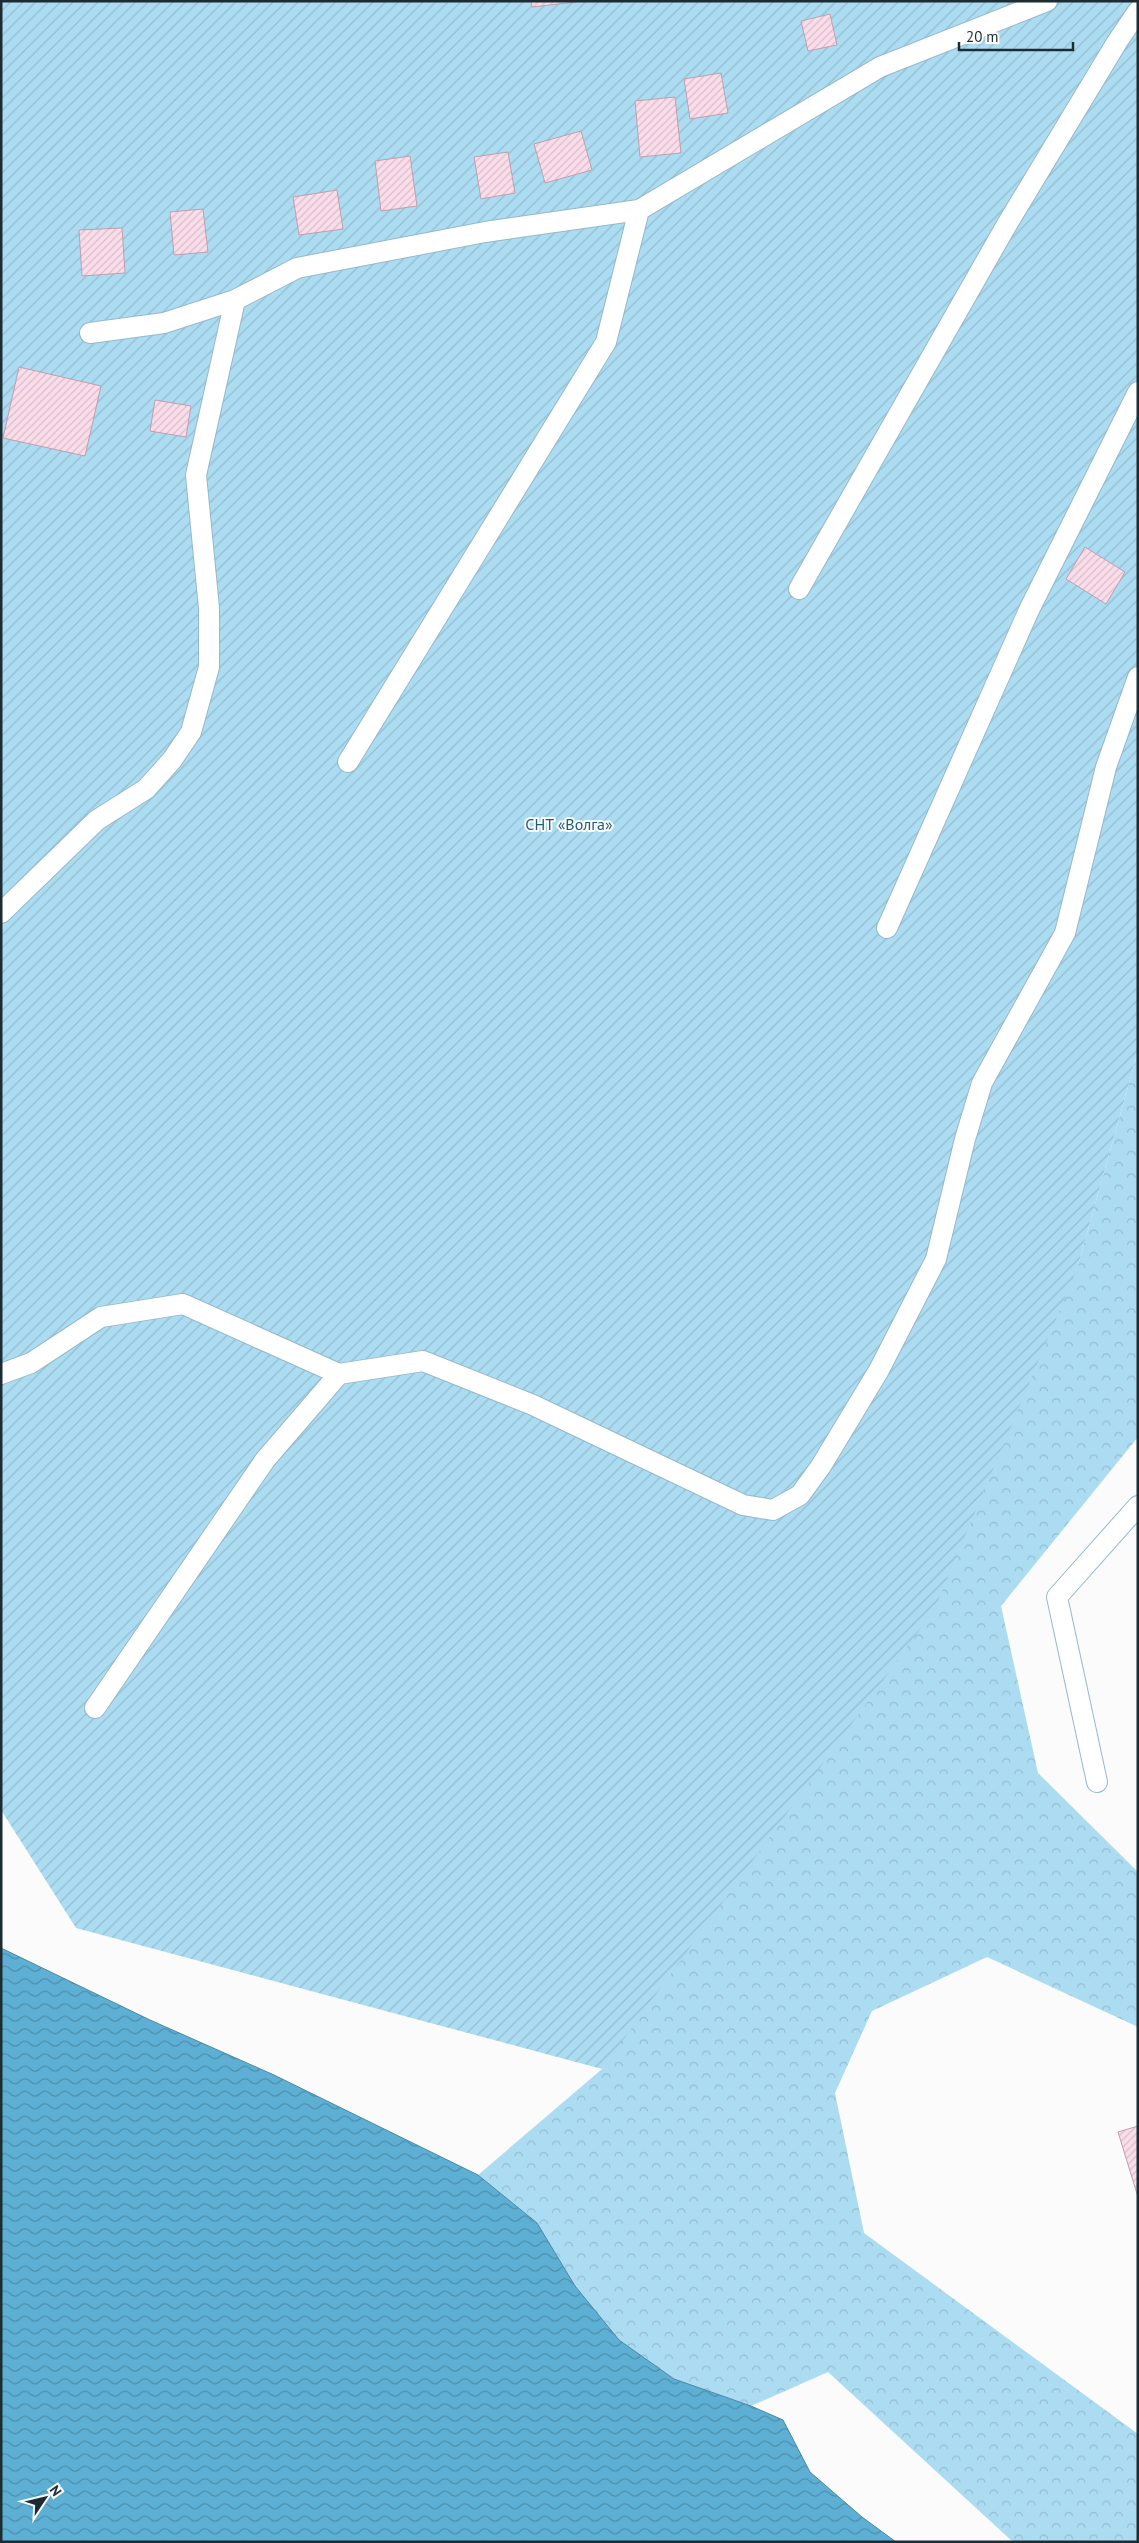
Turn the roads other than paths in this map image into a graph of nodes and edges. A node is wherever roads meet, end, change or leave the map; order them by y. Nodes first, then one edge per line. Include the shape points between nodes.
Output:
1 (1047, 1) edge
2 (1138, 11) edge
3 (639, 210) junction
4 (235, 300) junction
5 (90, 333) dead end
6 (1138, 392) edge
7 (799, 589) dead end
8 (1138, 677) edge
9 (348, 762) dead end
10 (4, 905) edge
11 (887, 928) dead end
12 (1, 1374) edge
13 (339, 1374) junction
14 (1138, 1506) edge
15 (95, 1708) dead end
16 (1097, 1782) dead end

1 - 3 lane via 880,67
2 - 7 lane via 1006,226
3 - 4 lane via 485,232 297,268
3 - 9 lane via 606,342
4 - 5 lane via 164,323
4 - 10 lane via 196,475 209,608 209,667 191,732 146,789 97,820
6 - 11 lane via 1029,610
8 - 13 lane via 1106,767 1065,933 982,1083 936,1259 879,1370 800,1495 773,1510 744,1505 534,1405 423,1361
12 - 13 lane via 31,1363 101,1317 183,1304
13 - 15 lane via 265,1460
14 - 16 lane via 1057,1598

